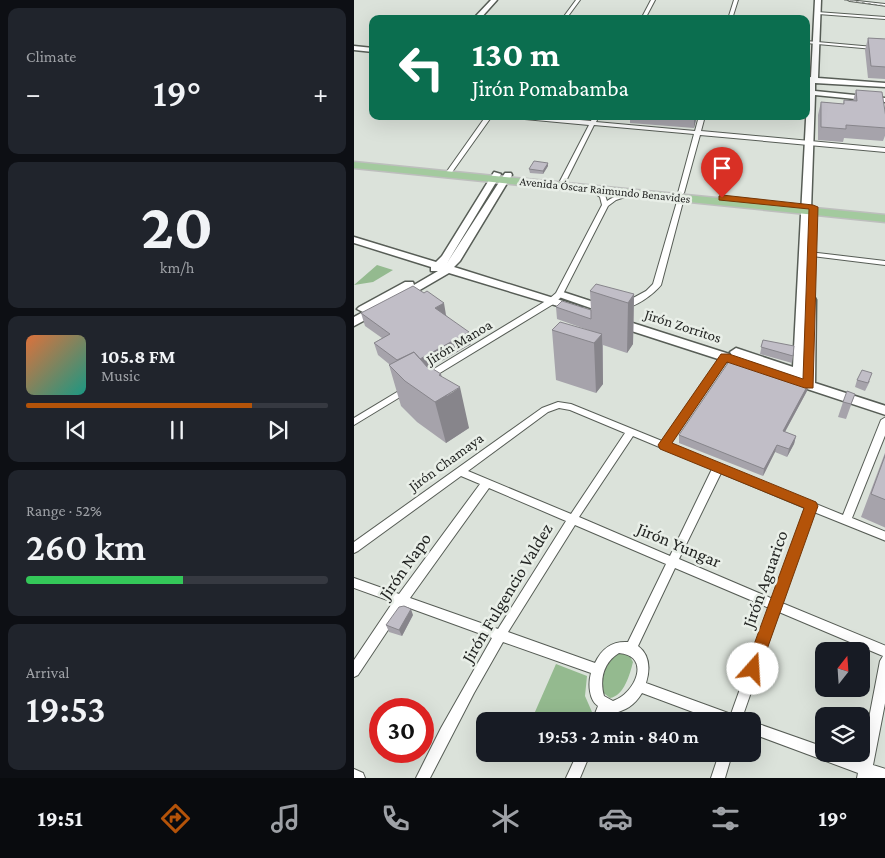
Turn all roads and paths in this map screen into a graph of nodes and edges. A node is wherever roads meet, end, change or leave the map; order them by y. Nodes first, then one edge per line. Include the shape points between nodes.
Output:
1 (494, 0) edge
2 (578, 0) edge
3 (653, 0) edge
4 (736, 0) edge
5 (818, 0) edge
6 (850, 0) edge
7 (885, 5) edge
8 (818, 13) junction
9 (480, 15) edge
10 (567, 15) edge
11 (645, 15) edge
12 (731, 15) edge
13 (885, 18) edge
14 (810, 42) edge
15 (816, 43) junction
16 (885, 49) edge
17 (355, 50) edge
18 (369, 51) edge
19 (811, 79) edge
20 (847, 82) junction
21 (885, 84) edge
22 (811, 95) edge
23 (846, 97) junction
24 (885, 101) edge
25 (486, 120) edge
26 (559, 120) edge
27 (594, 120) edge
28 (701, 120) edge
29 (593, 123) junction
30 (698, 133) junction
31 (812, 144) junction
32 (885, 150) edge
33 (354, 161) edge
34 (354, 165) edge
35 (449, 172) junction
36 (501, 177) junction
37 (563, 181) junction
38 (591, 189) junction
39 (634, 194) junction
40 (681, 196) junction
41 (605, 205) junction
42 (810, 209) junction
43 (885, 214) edge
44 (885, 219) edge
45 (354, 233) edge
46 (354, 240) edge
47 (812, 254) junction
48 (448, 263) junction
49 (885, 263) edge
50 (555, 297) junction
51 (610, 311) junction
52 (354, 314) edge
53 (354, 322) edge
54 (806, 324) junction
55 (725, 357) junction
56 (804, 379) junction
57 (420, 381) edge
58 (412, 386) edge
59 (885, 403) edge
60 (885, 412) edge
61 (885, 420) edge
62 (354, 422) edge
63 (630, 432) junction
64 (664, 445) junction
65 (718, 468) junction
66 (459, 471) junction
67 (487, 483) junction
68 (811, 506) junction
69 (572, 519) junction
70 (846, 520) junction
71 (885, 537) edge
72 (354, 548) edge
73 (673, 562) junction
74 (354, 583) edge
75 (402, 599) junction
76 (775, 605) junction
77 (501, 635) junction
78 (630, 648) junction
79 (885, 652) edge
80 (885, 661) edge
81 (598, 670) junction
82 (354, 671) edge
83 (639, 686) junction
84 (605, 705) junction
85 (602, 712) edge
86 (710, 712) edge
87 (737, 712) edge
88 (761, 731) edge
89 (580, 762) edge
90 (723, 762) edge
91 (864, 773) edge
92 (354, 776) edge
93 (885, 776) edge
94 (358, 778) edge
95 (423, 778) edge
96 (573, 778) edge
97 (718, 778) edge

1 - 9 main road
2 - 10 street
3 - 11 street
4 - 12 street
5 - 8 main road
6 - 7 street
8 - 13 street
8 - 15 main road
14 - 15 street
15 - 16 street
15 - 19 main road
17 - 18 main road
19 - 20 main road
19 - 21 main road
19 - 22 main road
20 - 21 main road
20 - 23 main road via 838,85 838,94
22 - 23 main road
22 - 24 main road
22 - 31 main road
23 - 24 main road
25 - 35 street
26 - 29 street
27 - 29 street
28 - 30 street
29 - 30 street
29 - 37 street
30 - 31 street
30 - 40 street
31 - 32 street
31 - 42 main road
33 - 35 main road, Avenida Óscar Raimundo Benavides
34 - 35 main road, Avenida Óscar Raimundo Benavides
35 - 36 main road, Avenida Óscar Raimundo Benavides
36 - 37 main road, Avenida Óscar Raimundo Benavides
36 - 38 main road, Avenida Óscar Raimundo Benavides
36 - 48 main road
37 - 40 main road, Avenida Óscar Raimundo Benavides
38 - 39 main road, Avenida Óscar Raimundo Benavides
38 - 41 street via 603,196
39 - 40 main road, Avenida Óscar Raimundo Benavides
39 - 41 street
40 - 42 main road, Avenida Óscar Raimundo Benavides
40 - 51 street via 656,285 637,300
41 - 50 street
42 - 43 main road, Avenida Óscar Raimundo Benavides
42 - 44 main road, Avenida Óscar Raimundo Benavides
42 - 47 main road
42 - 54 main road
45 - 48 main road, Jirón Zorritos
46 - 48 main road, Jirón Zorritos
47 - 49 street
47 - 54 main road
48 - 50 main road, Jirón Zorritos
48 - 52 main road
48 - 53 main road via 434,278
50 - 51 main road, Jirón Zorritos
50 - 55 main road, Jirón Zorritos
50 - 57 street, Jirón Manoa
51 - 56 main road, Jirón Zorritos
54 - 56 main road
55 - 56 main road, Jirón Zorritos
55 - 64 street
56 - 59 main road, Jirón Zorritos
56 - 60 main road, Jirón Zorritos
58 - 62 street
61 - 70 street
63 - 64 street
63 - 66 street, Jirón Chamaya via 571,407 558,405 545,410
63 - 69 street, Jirón Fulgencio Valdez
64 - 65 street
65 - 68 street
65 - 73 street
66 - 67 street, Jirón Yungar
66 - 72 street, Jirón Chamaya
67 - 69 street, Jirón Yungar
67 - 75 street, Jirón Napo
68 - 70 street
68 - 76 street, Jirón Aguarico
69 - 73 street, Jirón Yungar
69 - 77 street, Jirón Fulgencio Valdez
70 - 71 street
73 - 76 street, Jirón Yungar
73 - 78 street
74 - 75 street
75 - 77 street
75 - 82 street, Jirón Napo
76 - 79 street, Jirón Yungar
76 - 87 street, Jirón Aguarico
77 - 81 street
77 - 95 street, Jirón Fulgencio Valdez
78 - 81 street via 610,651
78 - 83 street via 643,660
80 - 91 street
81 - 84 street via 596,693
83 - 84 street via 632,700 626,704 612,708
83 - 86 street
84 - 85 street
88 - 91 street
89 - 96 street
90 - 97 street
91 - 93 street
92 - 94 street

